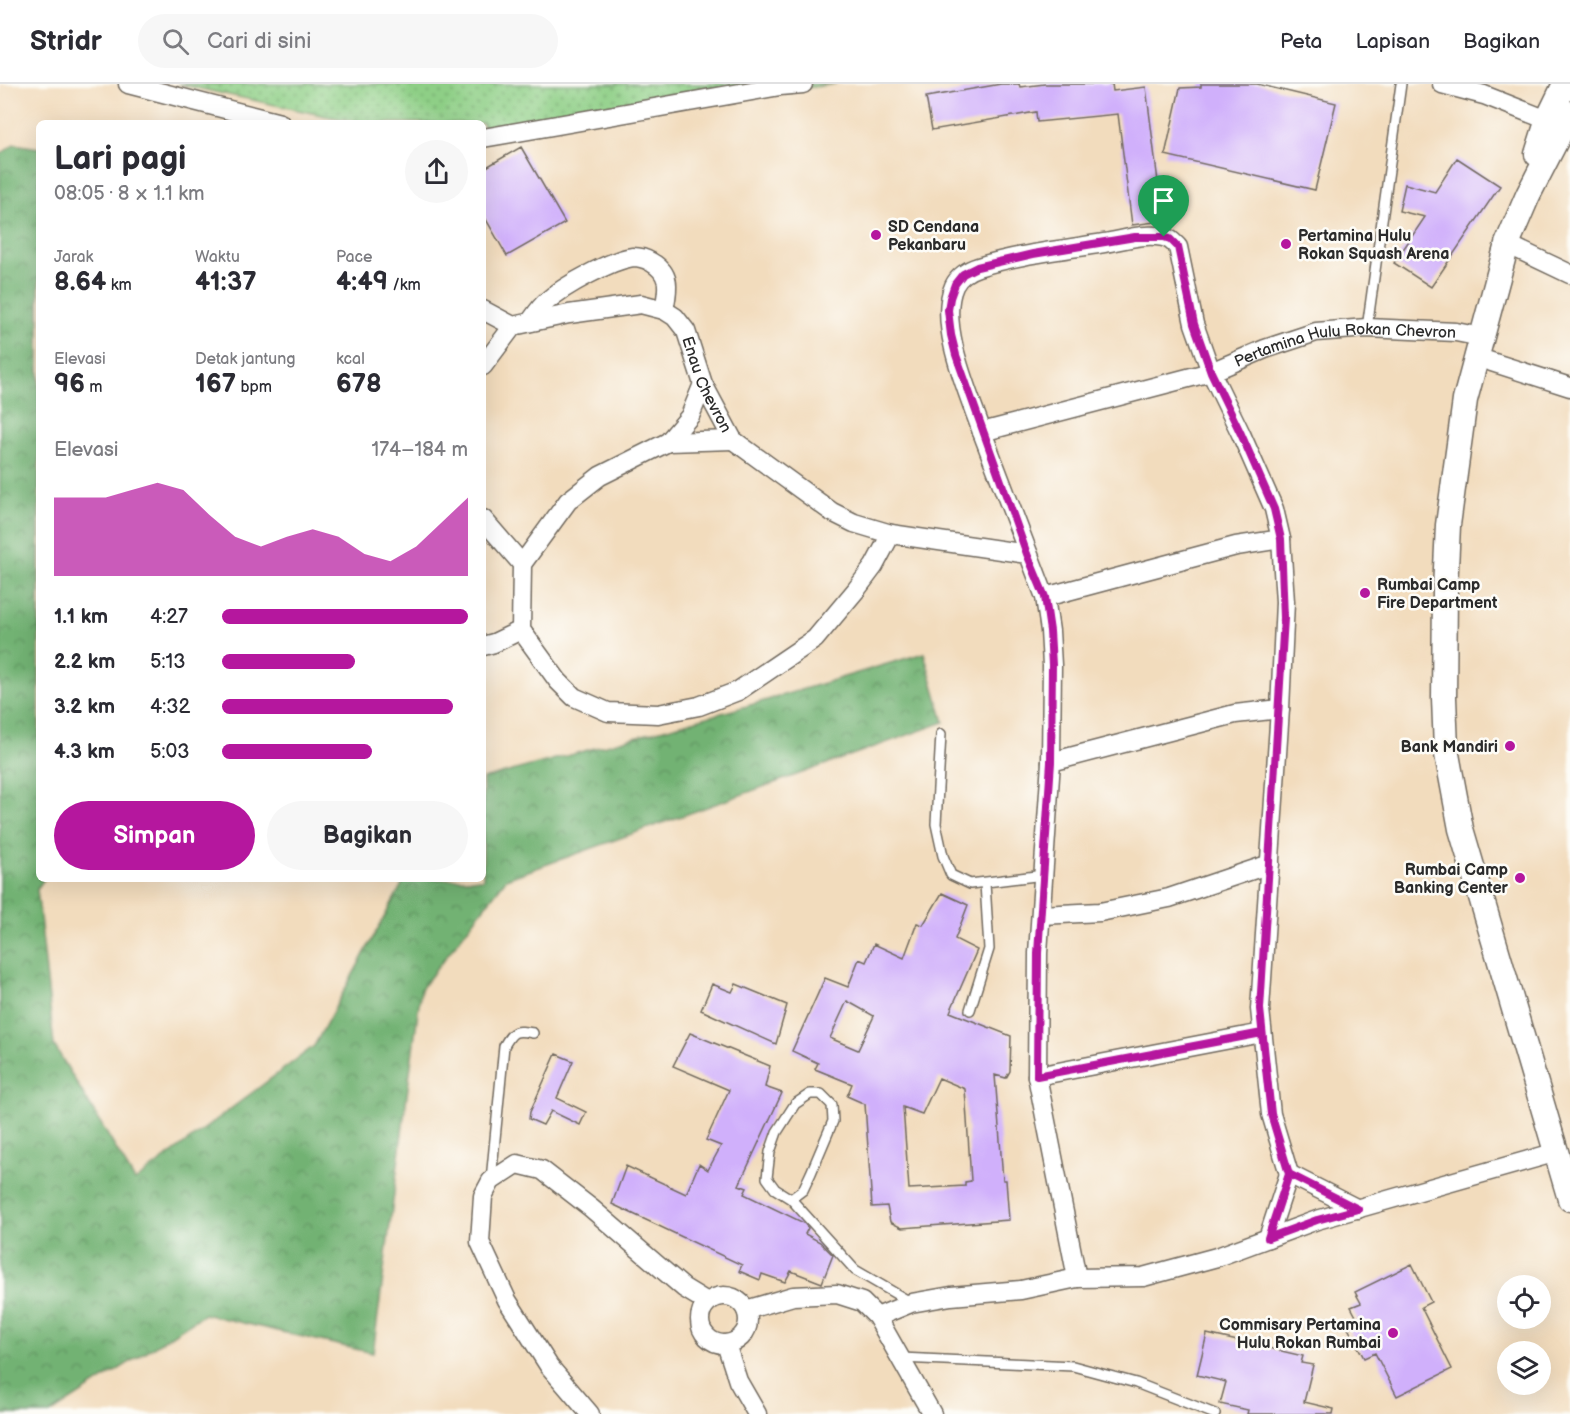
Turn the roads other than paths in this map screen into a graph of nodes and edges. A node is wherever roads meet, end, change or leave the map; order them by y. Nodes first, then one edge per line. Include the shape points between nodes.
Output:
1 (128, 84) edge
2 (803, 84) edge
3 (1401, 84) edge
4 (1443, 84) edge
5 (1565, 84) edge
6 (1481, 89) edge
7 (268, 120) edge
8 (1561, 120) edge
9 (486, 137) edge
10 (1507, 244) junction
11 (1570, 273) edge
12 (664, 310) junction
13 (486, 311) edge
14 (521, 324) junction
15 (1367, 328) junction
16 (1479, 347) junction
17 (486, 363) edge
18 (1211, 372) junction
19 (703, 384) junction
20 (1570, 387) edge
21 (982, 432) junction
22 (732, 440) junction
23 (668, 442) junction
24 (486, 522) edge
25 (891, 534) junction
26 (1281, 539) junction
27 (1027, 554) junction
28 (522, 564) junction
29 (1045, 597) junction
30 (521, 630) junction
31 (486, 645) edge
32 (1280, 709) junction
33 (940, 734) dead end
34 (1051, 762) junction
35 (1270, 864) junction
36 (1044, 875) junction
37 (985, 883) junction
38 (1041, 915) junction
39 (970, 1010) dead end
40 (533, 1033) dead end
41 (1262, 1033) junction
42 (1037, 1076) junction
43 (1557, 1152) junction
44 (1289, 1174) junction
45 (491, 1181) junction
46 (791, 1199) junction
47 (1570, 1199) edge
48 (1358, 1209) junction
49 (1268, 1238) junction
50 (1077, 1278) junction
51 (707, 1302) junction
52 (911, 1303) junction
53 (746, 1310) junction
54 (877, 1317) junction
55 (726, 1344) junction
56 (901, 1358) junction
57 (590, 1414) edge
58 (757, 1414) edge
59 (932, 1414) edge
60 (1215, 1414) edge

1 - 7 street
2 - 9 street
3 - 15 lane
4 - 6 street
5 - 8 street
6 - 8 street
8 - 10 street
10 - 11 street
10 - 16 street
12 - 14 street via 640,304
12 - 14 street via 666,275 646,259 634,257 603,267 568,287
12 - 19 street, Enau Chevron via 686,331
13 - 14 street
14 - 17 street
15 - 16 street, Pertamina Hulu Rokan Chevron via 1456,332
15 - 18 street, Pertamina Hulu Rokan Chevron via 1316,332
16 - 20 street, Pertamina Hulu Rokan Chevron
16 - 43 street via 1465,400 1448,525 1446,748 1461,829
18 - 21 street, Pertamina Hulu Rokan Chevron
18 - 21 street, Pertamina Hulu Rokan Chevron via 1194,324 1178,247 1170,239 1135,237 977,267 963,274 955,284 948,310 956,355
18 - 26 street, Pertamina Hulu Rokan Chevron via 1274,509
19 - 22 street, Enau Chevron
19 - 23 street via 690,417
21 - 27 street
22 - 23 street
22 - 25 street, Enau Chevron via 832,512
23 - 28 street via 600,476 568,501
24 - 28 street
25 - 27 street, Enau Chevron
25 - 30 street via 868,574 815,639 738,691 699,706 658,714 608,712 574,697
26 - 29 street via 1226,548
26 - 32 street, Pertamina Hulu Rokan Chevron via 1285,602
27 - 29 street
28 - 30 street
29 - 34 street via 1052,665
30 - 31 street
32 - 34 street via 1236,714
32 - 35 street, Pertamina Hulu Rokan Chevron
33 - 37 lane via 936,824 943,856 951,875 969,884
34 - 36 street
35 - 38 street via 1169,898 1100,912
35 - 41 street, Pertamina Hulu Rokan Chevron via 1260,1009
36 - 37 lane
36 - 38 street
37 - 39 lane via 989,949
38 - 42 street
40 - 45 lane via 511,1033 504,1046
41 - 42 street
41 - 44 street, Pertamina Hulu Rokan Chevron via 1271,1114
42 - 50 street
43 - 47 street
43 - 48 street
44 - 48 street
44 - 49 street
45 - 51 street via 517,1164 542,1170 684,1288
45 - 57 street via 483,1196 480,1242 507,1300 549,1366
46 - 46 lane via 775,1189 767,1178 770,1152 777,1132 795,1104 810,1094 821,1094 832,1105 833,1121 803,1190
46 - 52 lane via 855,1270
48 - 49 street
49 - 50 street via 1143,1277
50 - 52 street via 1021,1290
51 - 53 street via 721,1296 736,1299
51 - 55 street via 700,1324 714,1342
52 - 54 street
53 - 54 street via 793,1296 837,1293 862,1302
53 - 55 street via 747,1325 740,1338
54 - 56 street
55 - 58 street via 738,1381
56 - 59 street
56 - 60 lane via 1073,1366 1136,1383

